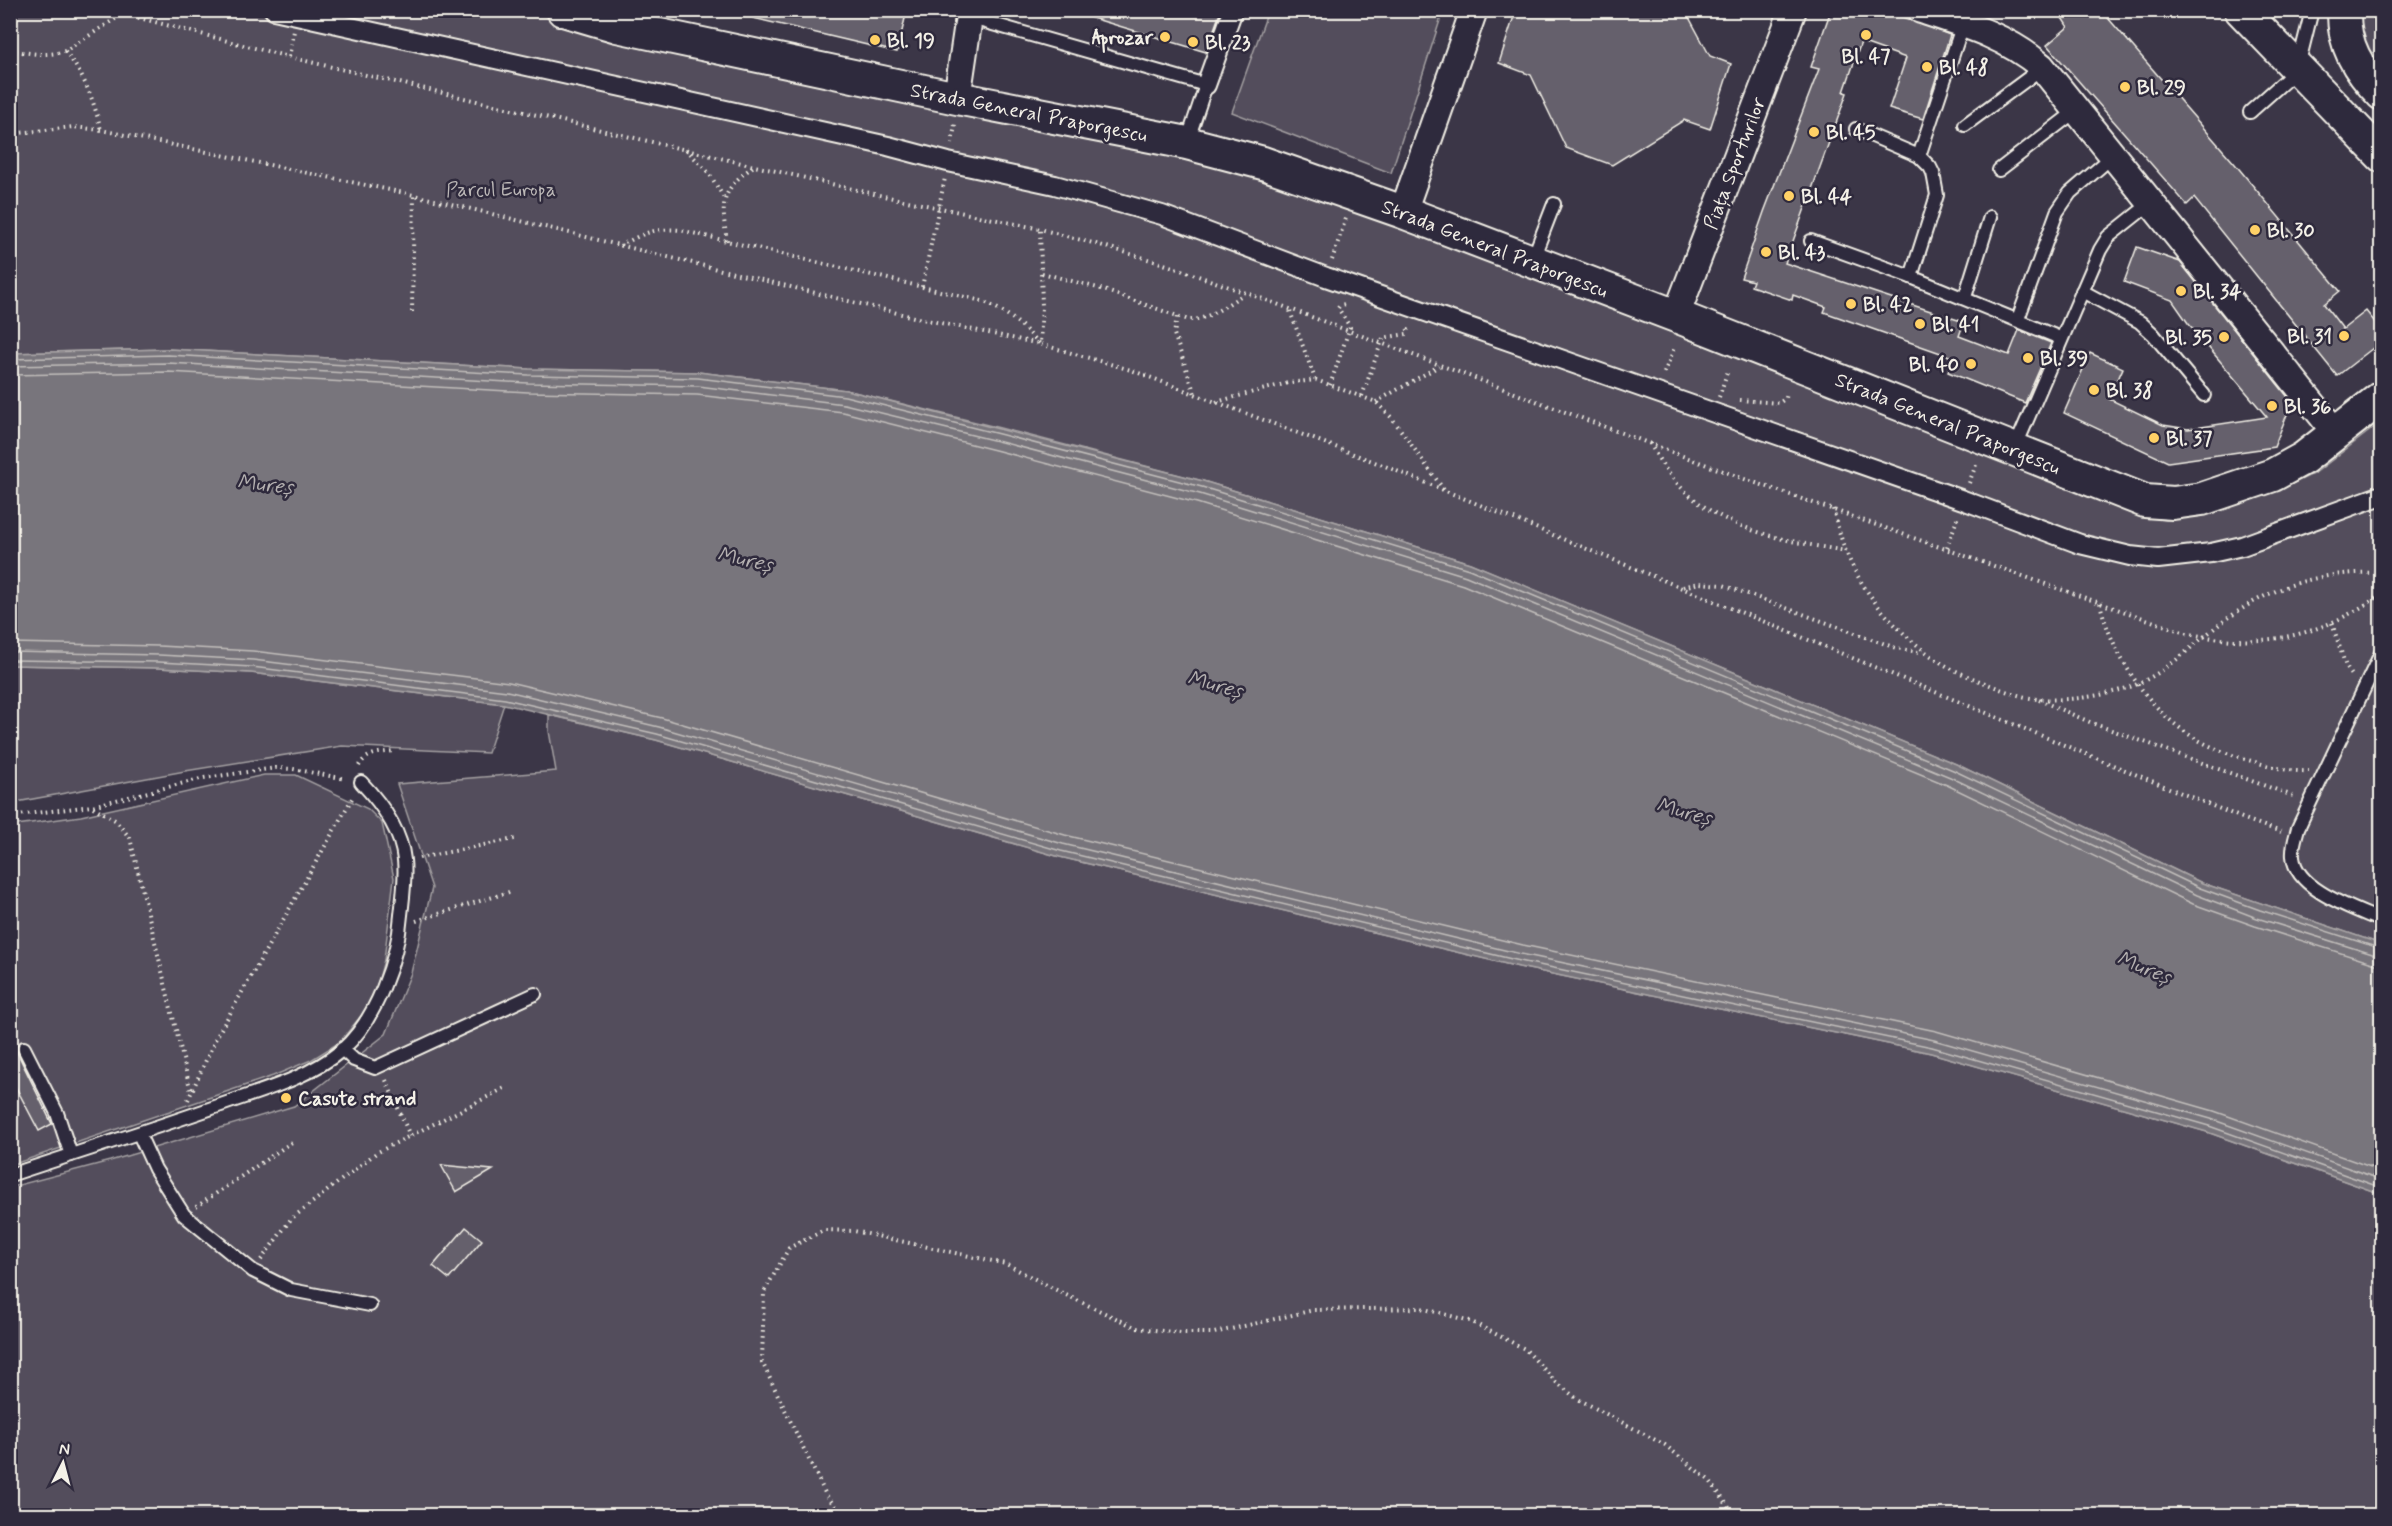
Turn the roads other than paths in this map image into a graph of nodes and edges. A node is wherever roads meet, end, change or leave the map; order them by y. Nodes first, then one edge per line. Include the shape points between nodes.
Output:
1 (274, 10) edge
2 (563, 10) edge
3 (1233, 10) edge
4 (1474, 10) edge
5 (1793, 10) edge
6 (1921, 10) edge
7 (2241, 10) edge
8 (2312, 10) edge
9 (2344, 10) edge
10 (969, 14) edge
11 (618, 18) edge
12 (1963, 24) junction
13 (2042, 68) junction
14 (2297, 70) junction
15 (1206, 85) junction
16 (2382, 94) edge
17 (957, 98) junction
18 (2077, 110) junction
19 (2250, 112) dead end
20 (1965, 125) dead end
21 (1856, 129) dead end
22 (1187, 143) junction
23 (2114, 155) junction
24 (1919, 156) junction
25 (2382, 156) edge
26 (1999, 170) dead end
27 (2152, 202) junction
28 (1554, 204) dead end
29 (1403, 212) junction
30 (1990, 217) dead end
31 (1811, 241) dead end
32 (1532, 262) junction
33 (1911, 277) junction
34 (2082, 291) junction
35 (1965, 297) junction
36 (1676, 316) junction
37 (2018, 320) junction
38 (2060, 338) junction
39 (2204, 395) dead end
40 (2382, 398) edge
41 (2336, 433) junction
42 (2015, 448) junction
43 (2382, 495) edge
44 (2382, 651) edge
45 (361, 782) road end
46 (2382, 921) edge
47 (535, 994) dead end
48 (24, 1048) dead end
49 (342, 1049) junction
50 (139, 1134) junction
51 (71, 1155) junction
52 (10, 1175) edge
53 (370, 1305) dead end

1 - 43 street via 888,146 1162,215 1326,277 2080,544 2130,556 2158,559 2242,546
2 - 11 street, Strada General Praporgescu
3 - 15 street
4 - 29 street
5 - 36 street, Piața Sporturilor
6 - 12 street
7 - 14 street
8 - 14 lane
9 - 16 street via 2350,52
10 - 15 lane
10 - 17 street
11 - 17 street, Strada General Praporgescu
12 - 13 street via 2010,44
12 - 24 lane
13 - 18 street
13 - 20 lane
14 - 19 lane
14 - 25 street
15 - 22 lane
17 - 22 street, Strada General Praporgescu
18 - 23 street
18 - 26 lane
21 - 24 lane
22 - 29 street, Strada General Praporgescu via 1263,163
23 - 27 street
23 - 37 lane via 2070,193 2057,212
24 - 33 lane via 1930,167 1937,195
27 - 34 lane via 2108,237
27 - 41 street
28 - 32 lane
29 - 32 street, Strada General Praporgescu
30 - 35 lane
31 - 33 lane
32 - 36 street, Strada General Praporgescu
33 - 35 lane
34 - 38 lane
34 - 39 lane via 2140,322
35 - 37 lane
36 - 42 street, Strada General Praporgescu
37 - 38 lane
38 - 42 lane
40 - 41 street, Strada General Praporgescu
41 - 42 street, Strada General Praporgescu via 2304,458 2273,475 2220,494 2173,503 2145,501
44 - 46 lane via 2298,828 2293,856 2300,877 2320,892
45 - 49 lane via 391,821 405,861 400,926 382,993 360,1030
47 - 49 lane via 375,1068 354,1060
48 - 51 lane via 57,1113
49 - 50 lane via 288,1081
50 - 51 lane
50 - 53 lane via 155,1169 184,1215 253,1271 291,1290
51 - 52 lane

